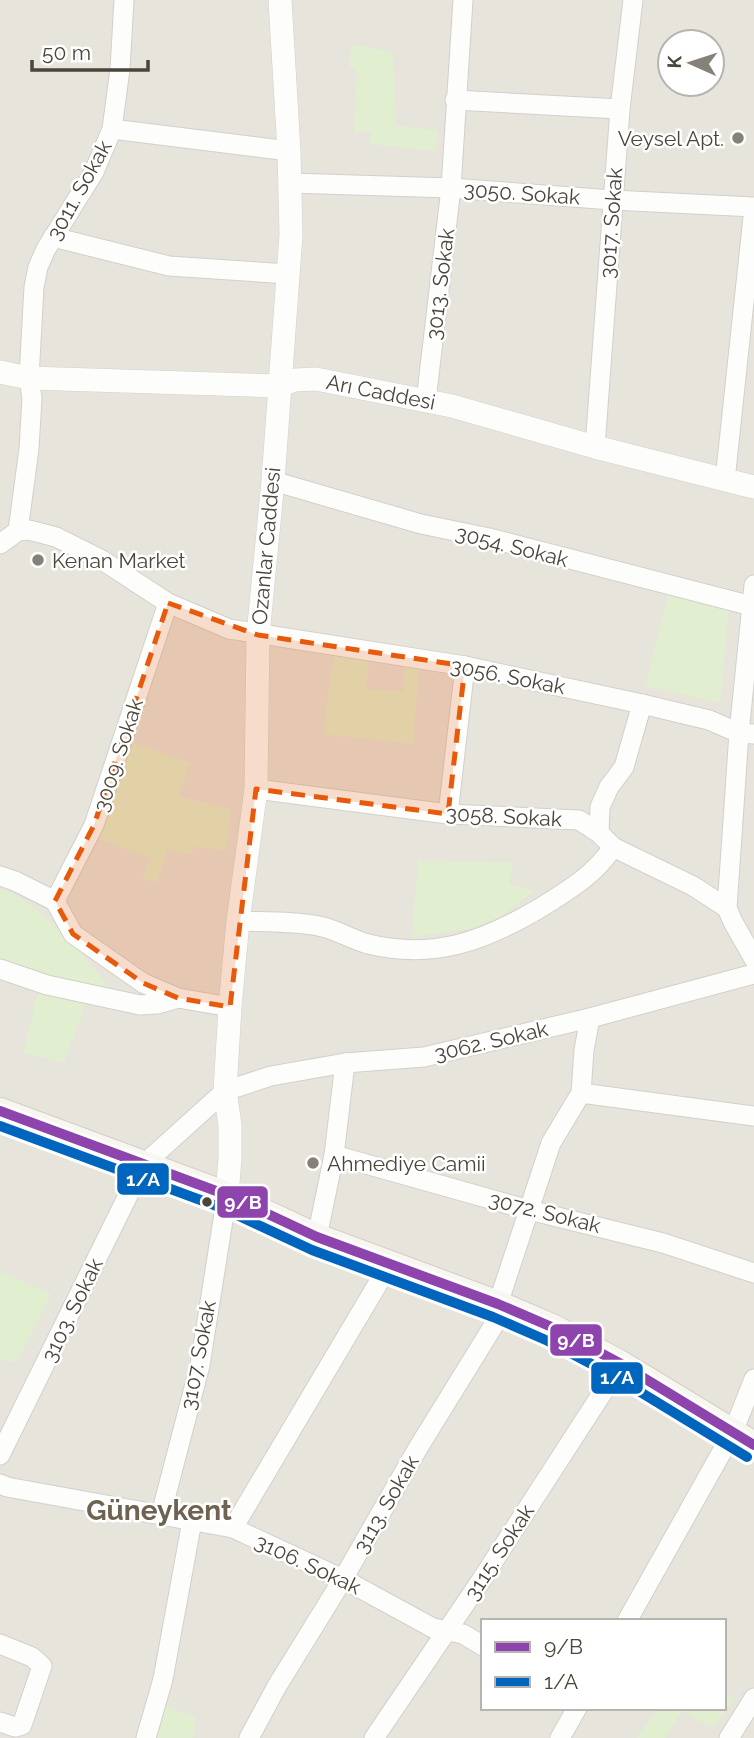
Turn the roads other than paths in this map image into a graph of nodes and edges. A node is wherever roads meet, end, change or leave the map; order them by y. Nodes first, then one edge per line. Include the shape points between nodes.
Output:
1 (124, 0) edge
2 (280, 0) edge
3 (463, 0) edge
4 (633, 0) edge
5 (455, 100) junction
6 (620, 108) junction
7 (112, 129) junction
8 (289, 151) junction
9 (289, 183) junction
10 (451, 188) junction
11 (612, 200) junction
12 (754, 207) edge
13 (53, 237) junction
14 (288, 274) junction
15 (746, 342) edge
16 (0, 372) edge
17 (29, 377) junction
18 (278, 387) junction
19 (426, 401) junction
20 (596, 447) junction
21 (725, 480) junction
22 (273, 481) junction
23 (754, 487) edge
24 (18, 531) junction
25 (0, 544) edge
26 (754, 585) edge
27 (168, 603) junction
28 (752, 606) junction
29 (258, 635) junction
30 (465, 666) junction
31 (642, 704) junction
32 (747, 733) edge
33 (256, 789) junction
34 (448, 814) junction
35 (606, 840) junction
36 (0, 876) edge
37 (55, 901) junction
38 (727, 908) junction
39 (238, 921) junction
40 (754, 959) edge
41 (0, 969) edge
42 (754, 974) edge
43 (178, 998) junction
44 (230, 1007) junction
45 (590, 1017) junction
46 (345, 1063) junction
47 (225, 1091) junction
48 (581, 1093) junction
49 (0, 1111) edge
50 (754, 1116) edge
51 (334, 1155) junction
52 (143, 1165) junction
53 (227, 1195) junction
54 (529, 1210) junction
55 (317, 1237) junction
56 (389, 1265) junction
57 (754, 1273) edge
58 (501, 1306) junction
59 (621, 1364) junction
60 (754, 1379) edge
61 (747, 1436) edge
62 (0, 1455) edge
63 (0, 1484) edge
64 (161, 1514) junction
65 (192, 1521) junction
66 (233, 1528) junction
67 (343, 1578) junction
68 (628, 1619) edge
69 (447, 1631) junction
70 (0, 1644) edge
71 (481, 1645) edge
72 (754, 1698) edge
73 (576, 1710) edge
74 (0, 1722) edge
75 (146, 1738) edge
76 (249, 1738) edge
77 (374, 1738) edge
78 (560, 1738) edge
79 (729, 1738) edge

1 - 7 street, 3011. Sokak
2 - 8 street, Ozanlar Caddesi
3 - 5 street, 3013. Sokak
4 - 6 street, 3017. Sokak
5 - 6 street
5 - 10 street, 3013. Sokak
6 - 11 street, 3017. Sokak
7 - 8 street
7 - 13 street, 3011. Sokak via 94,172
8 - 9 street, Ozanlar Caddesi
9 - 10 street, 3050. Sokak
9 - 14 street, Ozanlar Caddesi
10 - 11 street, 3050. Sokak
10 - 19 street, 3013. Sokak
11 - 12 street, 3050. Sokak
11 - 20 street, 3017. Sokak
12 - 15 street
13 - 14 street via 169,266
13 - 17 street, 3011. Sokak via 34,287
14 - 18 street, Ozanlar Caddesi
15 - 21 street
16 - 17 street, Arı Caddesi
17 - 18 street, Arı Caddesi
17 - 24 street, 3011. Sokak via 29,449
18 - 19 street, Arı Caddesi via 316,379
18 - 22 street, Ozanlar Caddesi
19 - 20 street, Arı Caddesi
20 - 21 street, Arı Caddesi
21 - 23 street, Arı Caddesi
22 - 28 street, 3054. Sokak via 421,524
22 - 29 street, Ozanlar Caddesi
24 - 25 street
24 - 27 street, 3056. Sokak via 57,537
26 - 28 street
27 - 29 street, 3056. Sokak via 229,629
27 - 37 street, 3009. Sokak via 94,825
28 - 32 street
29 - 30 street, 3056. Sokak
29 - 33 street, Ozanlar Caddesi
30 - 31 street, 3056. Sokak
30 - 34 street
31 - 32 street, 3056. Sokak
31 - 35 street via 624,767 600,807
32 - 38 street
33 - 34 street, 3058. Sokak
33 - 39 street, Ozanlar Caddesi
34 - 35 street, 3058. Sokak via 579,820
35 - 38 street, 3058. Sokak
35 - 39 street via 602,864 565,892 508,927 434,951 393,949 321,926
36 - 37 street
37 - 43 street via 73,934 143,983
38 - 40 street
39 - 44 street, Ozanlar Caddesi
41 - 43 street via 47,985 139,1005
42 - 45 street, 3062. Sokak
43 - 44 street
44 - 47 street, Ozanlar Caddesi
45 - 46 street, 3062. Sokak via 424,1057
45 - 48 street
46 - 47 street, 3062. Sokak via 271,1076
46 - 51 street
47 - 52 street
47 - 53 street, Ozanlar Caddesi via 230,1125
48 - 50 street
48 - 54 street, 3113. Sokak via 551,1143
49 - 52 main road
51 - 54 street, 3072. Sokak
51 - 55 street
52 - 53 main road
52 - 62 street, 3103. Sokak
53 - 55 main road
53 - 64 street, 3107. Sokak via 200,1365
54 - 57 street, 3072. Sokak via 663,1243
54 - 58 street, 3113. Sokak
55 - 56 main road
56 - 58 main road
56 - 66 street
58 - 59 main road
58 - 67 street, 3113. Sokak
59 - 61 main road
59 - 69 street, 3115. Sokak
60 - 61 street
61 - 68 street
63 - 64 street, 3106. Sokak
64 - 65 street, 3106. Sokak
65 - 66 street, 3106. Sokak
65 - 75 street via 163,1679
66 - 67 street, 3106. Sokak
67 - 69 street, 3106. Sokak via 433,1628
67 - 76 street, 3113. Sokak
69 - 71 street, 3106. Sokak
69 - 77 street, 3115. Sokak
70 - 74 street via 42,1666 22,1725
72 - 79 street
73 - 78 street

